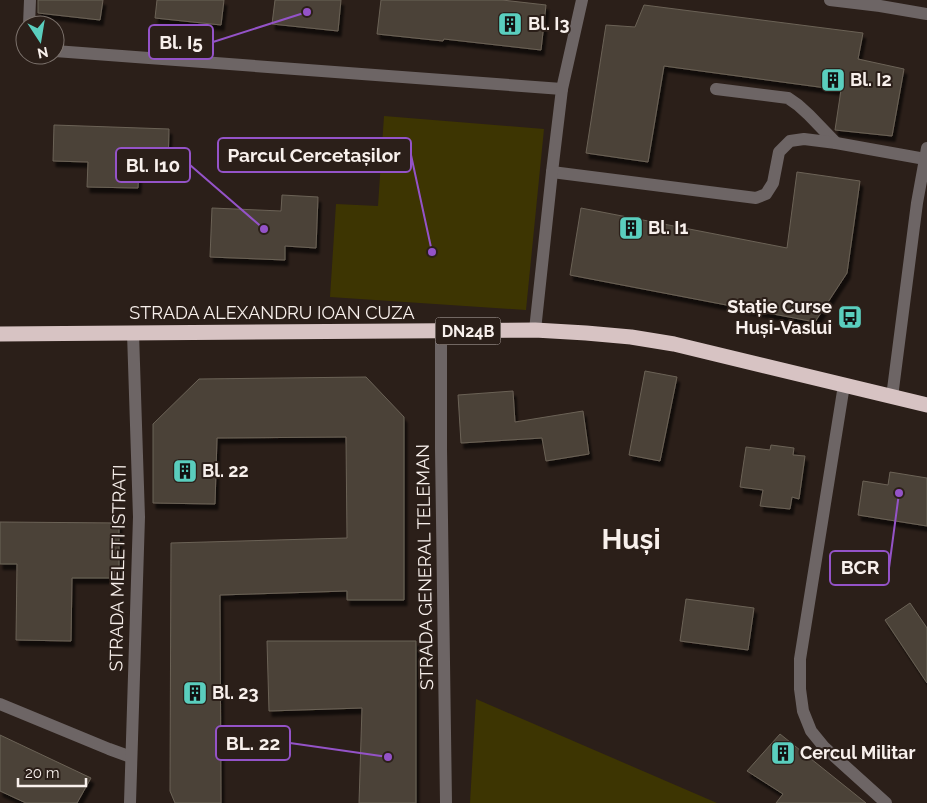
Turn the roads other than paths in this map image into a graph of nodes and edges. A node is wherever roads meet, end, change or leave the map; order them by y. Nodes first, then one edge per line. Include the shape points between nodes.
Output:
1 (30, 0) edge
2 (582, 0) edge
3 (830, 0) edge
4 (881, 3) edge
5 (927, 14) edge
6 (29, 15) edge
7 (65, 52) edge
8 (562, 89) junction
9 (716, 89) dead end
10 (836, 143) junction
11 (926, 153) edge
12 (552, 172) junction
13 (535, 330) junction
14 (441, 331) junction
15 (133, 333) junction
16 (0, 334) edge
17 (844, 385) junction
18 (892, 397) junction
19 (927, 405) edge
20 (0, 704) edge
21 (131, 757) junction
22 (130, 803) edge
23 (446, 803) edge
24 (886, 803) edge

1 - 6 street
2 - 8 street
3 - 4 street
4 - 5 street
7 - 8 street
8 - 12 street
9 - 10 street via 788,98 809,114
10 - 11 street
10 - 12 street via 804,139 790,141 779,152 766,194 756,198
11 - 18 street
12 - 13 street
13 - 14 highway, STRADA ALEXANDRU IOAN CUZA / DN24B
13 - 17 highway, STRADA ALEXANDRU IOAN CUZA / DN24B via 631,337 674,344
14 - 15 highway, STRADA ALEXANDRU IOAN CUZA / DN24B
14 - 23 street, STRADA GENERAL TELEMAN
15 - 16 highway, STRADA ALEXANDRU IOAN CUZA / DN24B
15 - 21 street, STRADA MELETI ISTRATI via 139,517
17 - 18 highway, STRADA ALEXANDRU IOAN CUZA / DN24B
17 - 24 street via 800,659 800,690 803,711 811,731 824,747
18 - 19 highway, STRADA ALEXANDRU IOAN CUZA / DN24B
20 - 21 street
21 - 22 street, STRADA MELETI ISTRATI

